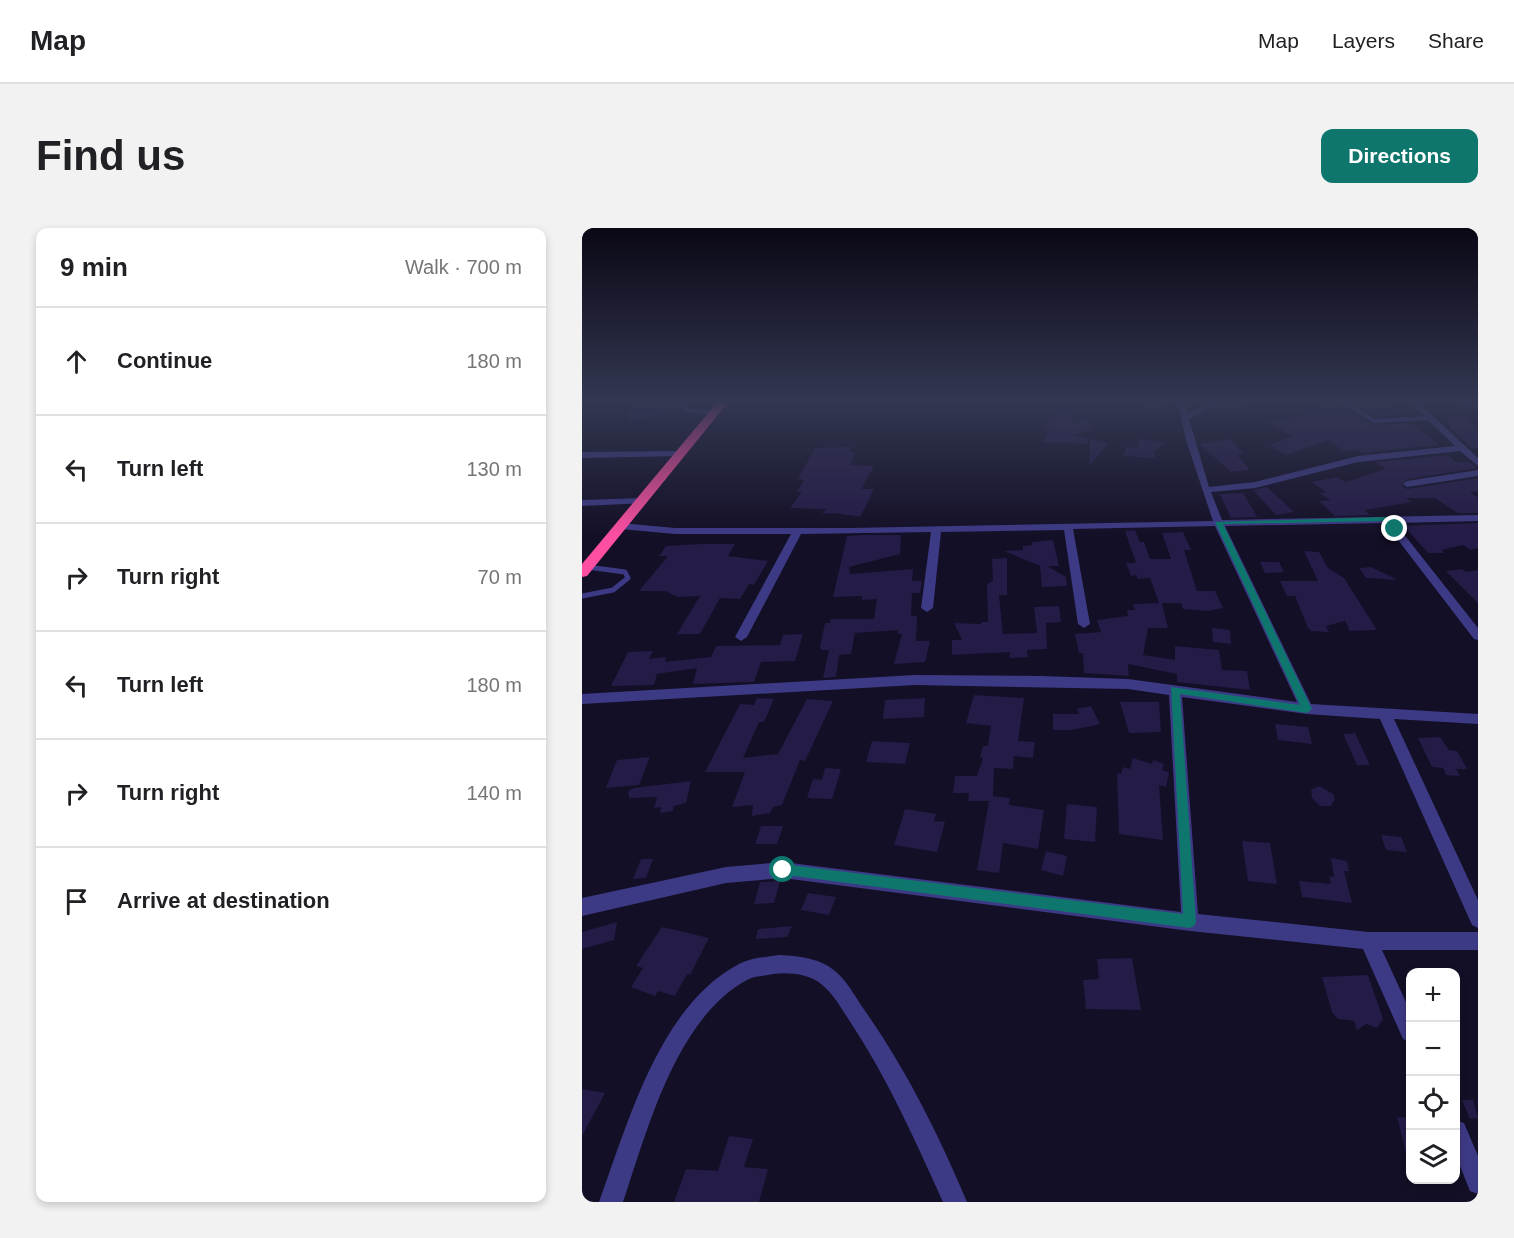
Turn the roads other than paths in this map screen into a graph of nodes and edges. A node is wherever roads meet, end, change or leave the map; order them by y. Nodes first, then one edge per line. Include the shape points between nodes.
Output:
1 (688, 445) edge
2 (1191, 445) edge
3 (1459, 445) edge
4 (1462, 448) junction
5 (682, 453) junction
6 (582, 455) edge
7 (1478, 463) edge
8 (1478, 473) edge
9 (1407, 484) dead end
10 (1206, 490) junction
11 (643, 501) junction
12 (582, 503) edge
13 (1465, 517) junction
14 (1478, 518) edge
15 (1387, 519) junction
16 (1219, 522) junction
17 (621, 526) junction
18 (1068, 526) junction
19 (1478, 528) edge
20 (936, 529) junction
21 (798, 530) junction
22 (585, 570) edge
23 (582, 596) edge
24 (927, 608) dead end
25 (1084, 624) dead end
26 (1478, 636) edge
27 (741, 637) dead end
28 (1175, 690) junction
29 (582, 699) edge
30 (1307, 709) junction
31 (1385, 714) junction
32 (1478, 719) edge
33 (582, 907) edge
34 (1478, 919) edge
35 (1190, 922) junction
36 (1368, 941) junction
37 (1478, 941) edge
38 (1406, 1023) edge
39 (1460, 1142) edge
40 (1478, 1183) edge
41 (611, 1202) edge
42 (955, 1202) edge

1 - 5 highway
2 - 10 street
3 - 4 street
4 - 7 street
4 - 10 street via 1358,459 1255,485
5 - 6 street
5 - 11 highway
8 - 9 street
10 - 16 street
11 - 12 street
11 - 17 highway
13 - 14 street
13 - 15 street
13 - 19 street
15 - 16 street
15 - 26 street
16 - 18 street
16 - 30 street
17 - 21 street via 675,531
17 - 22 highway
18 - 20 street
18 - 25 street
20 - 21 street
20 - 24 street
21 - 27 street
22 - 23 lane via 625,572 628,578 609,593
28 - 29 street via 1128,684 915,680
28 - 30 street
28 - 35 street
30 - 31 street
31 - 32 street
31 - 34 street
33 - 35 street via 726,875 783,870
35 - 36 street
36 - 37 street
36 - 38 street
39 - 40 street
41 - 42 street via 649,1099 695,1009 715,987 741,971 772,963 801,965 828,977 866,1027

